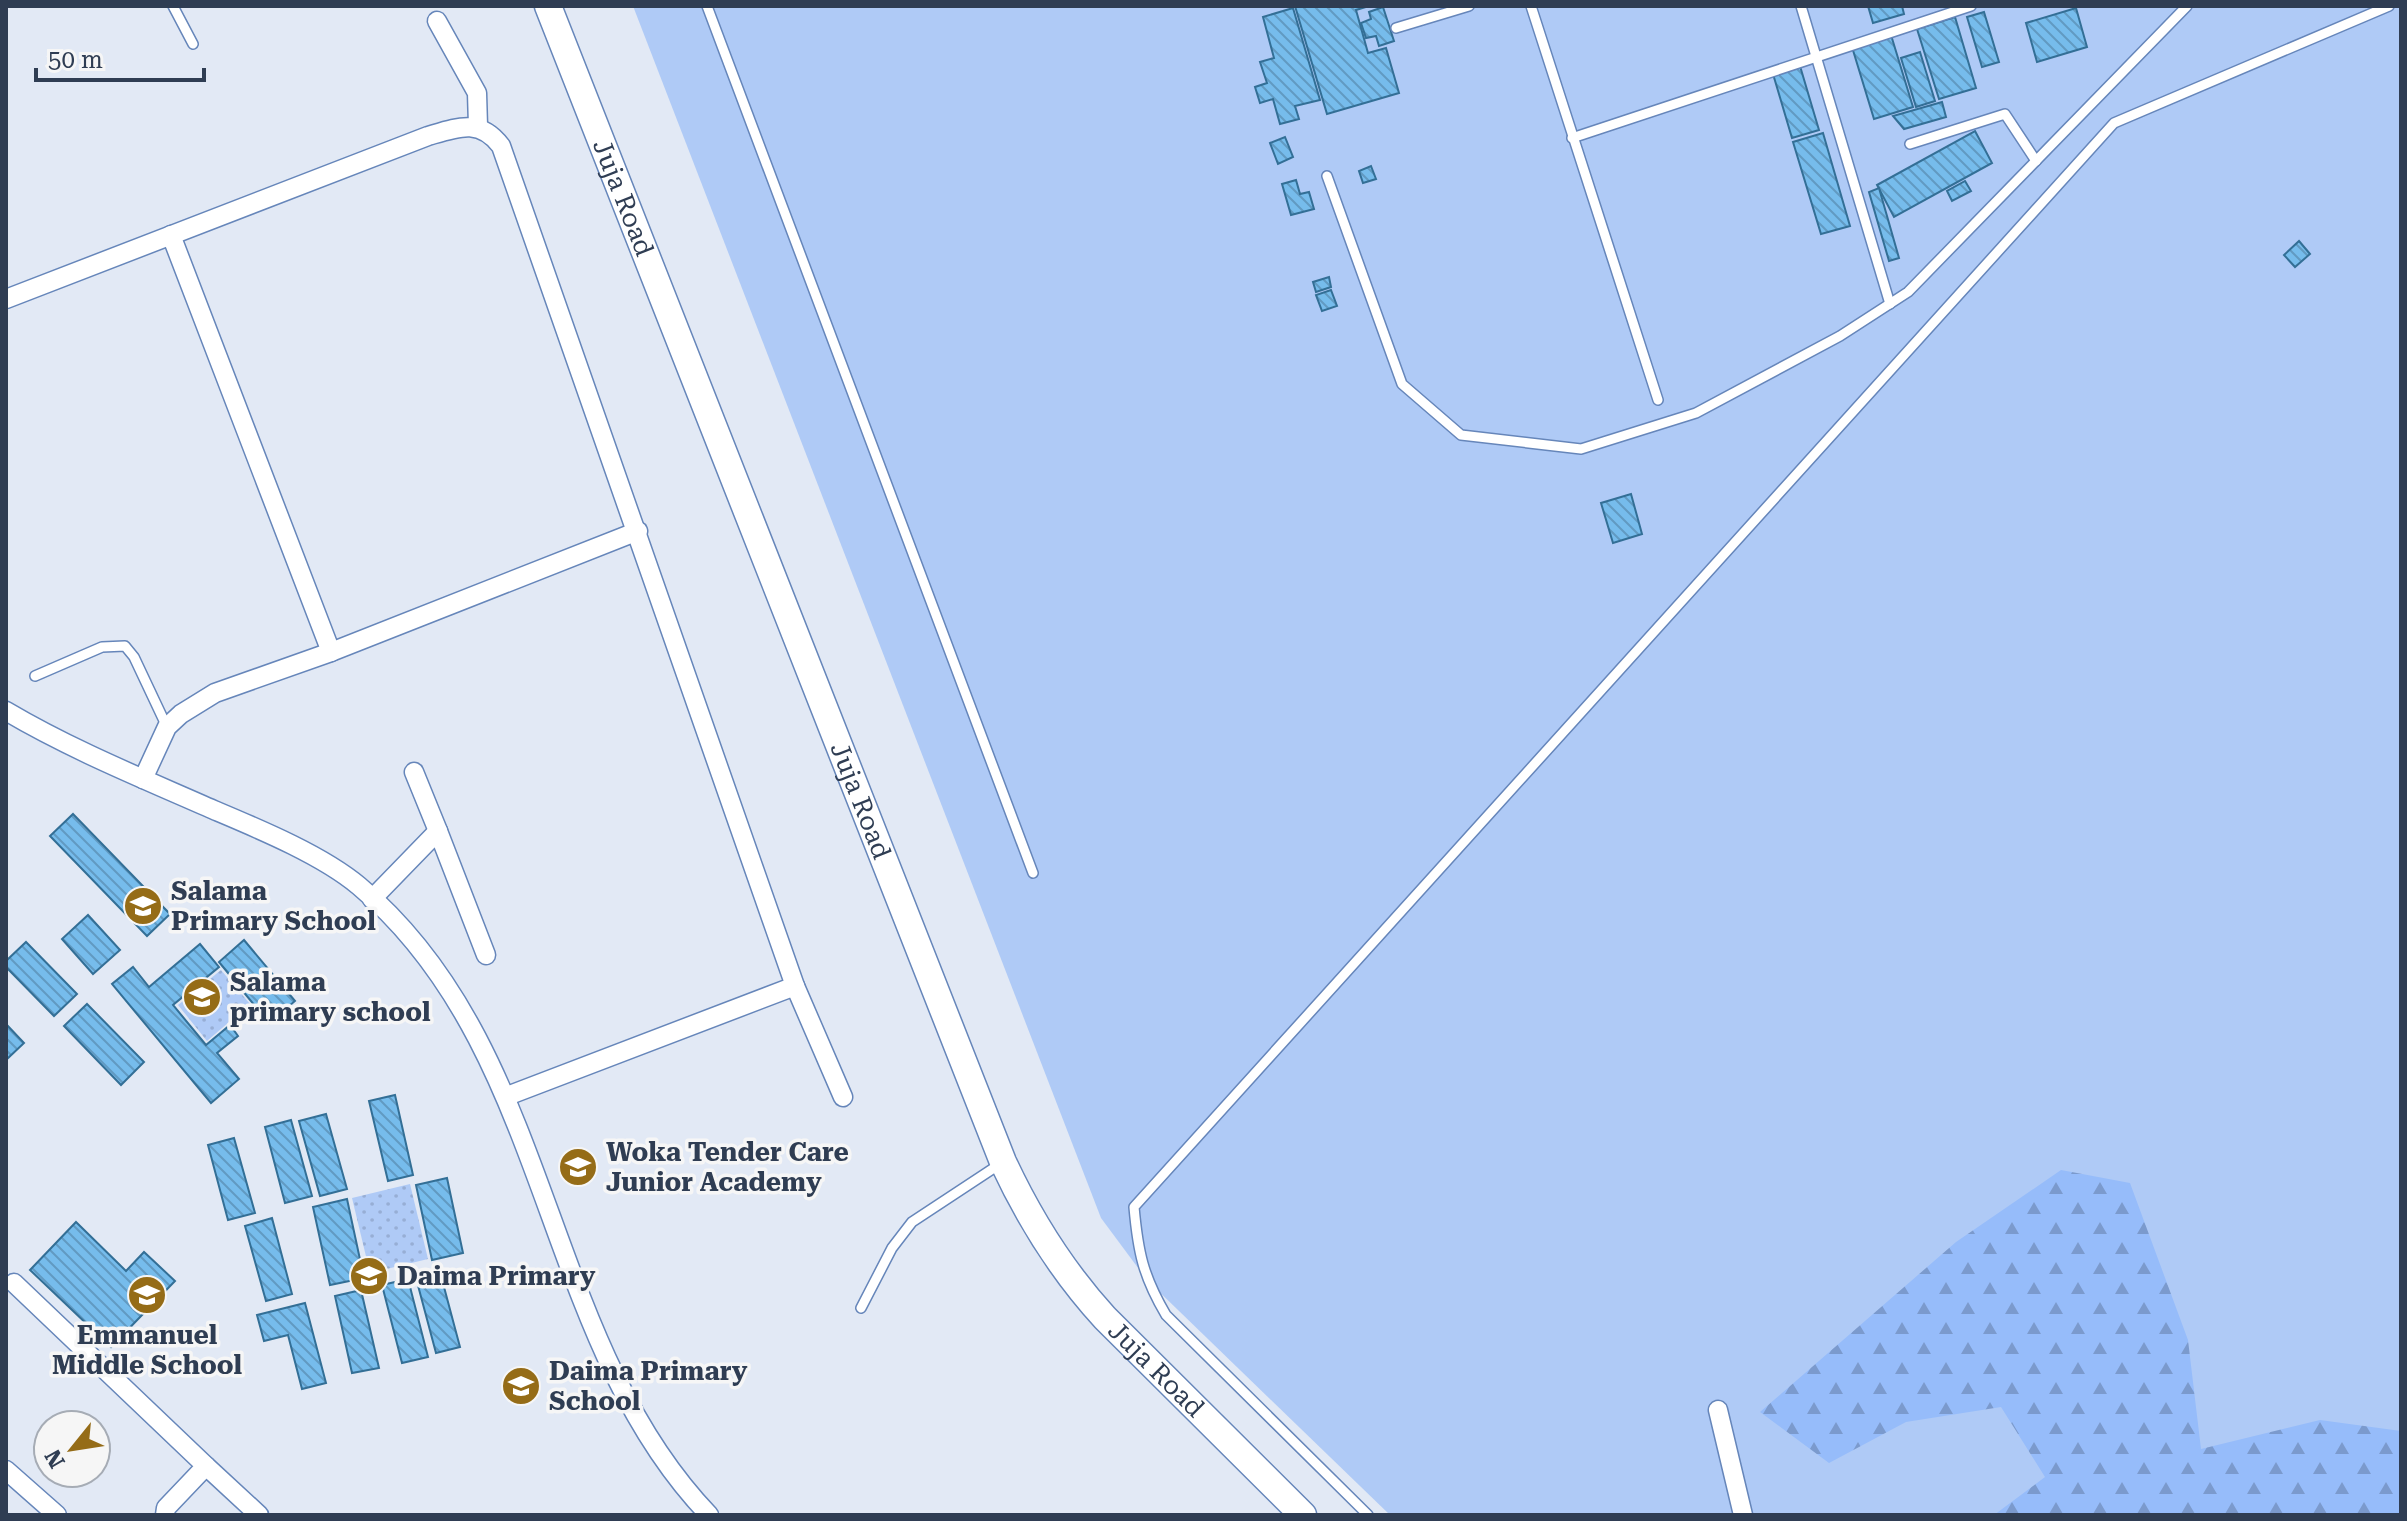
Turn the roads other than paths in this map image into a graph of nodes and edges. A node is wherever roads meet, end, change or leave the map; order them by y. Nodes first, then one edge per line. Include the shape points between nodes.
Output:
1 (173, 6) edge
2 (548, 6) edge
3 (707, 6) edge
4 (1469, 6) edge
5 (1531, 6) edge
6 (1801, 6) edge
7 (1971, 6) edge
8 (2187, 6) edge
9 (2389, 6) edge
10 (437, 21) dead end
11 (1396, 28) dead end
12 (193, 44) dead end
13 (1817, 57) junction
14 (478, 126) junction
15 (1572, 138) junction
16 (1910, 144) dead end
17 (2036, 161) junction
18 (1327, 176) dead end
19 (171, 235) junction
20 (6, 299) edge
21 (1890, 304) junction
22 (1658, 400) dead end
23 (638, 531) junction
24 (331, 652) junction
25 (35, 676) dead end
26 (6, 711) edge
27 (167, 727) junction
28 (414, 772) dead end
29 (143, 779) junction
30 (438, 831) junction
31 (1033, 873) dead end
32 (372, 899) junction
33 (486, 955) dead end
34 (795, 986) junction
35 (507, 1096) junction
36 (843, 1097) dead end
37 (1003, 1162) junction
38 (14, 1283) dead end
39 (861, 1308) dead end
40 (1718, 1410) dead end
41 (206, 1466) junction
42 (6, 1470) edge
43 (57, 1515) edge
44 (165, 1515) edge
45 (259, 1515) edge
46 (709, 1515) edge
47 (1303, 1515) edge
48 (1368, 1515) edge
49 (1743, 1515) edge

1 - 12 lane
2 - 37 main road, Juja Road
3 - 31 lane
4 - 11 lane
5 - 15 lane
6 - 13 lane
7 - 13 lane
8 - 17 lane
9 - 48 lane via 2114,123 1134,1207 1138,1255 1166,1315
10 - 14 street via 477,93
13 - 15 lane
13 - 21 lane
14 - 19 street via 428,136
14 - 23 street via 501,146
15 - 22 lane
16 - 17 lane via 2005,114
17 - 21 lane via 1908,292
18 - 21 lane via 1402,384 1461,435 1581,449 1696,413
19 - 20 street
19 - 24 street
23 - 24 street
23 - 34 street
24 - 27 street via 215,693
25 - 27 lane via 102,647 125,646
26 - 29 street
27 - 29 street
28 - 30 street
29 - 32 street via 269,833
30 - 32 street
30 - 33 street
32 - 35 street via 410,936 472,1026
34 - 35 street
34 - 36 street
35 - 46 street via 598,1335 646,1433
37 - 39 lane via 912,1222
37 - 47 main road, Juja Road via 1034,1227 1080,1291
38 - 41 street
40 - 49 street
41 - 44 street
41 - 45 street
42 - 43 street

